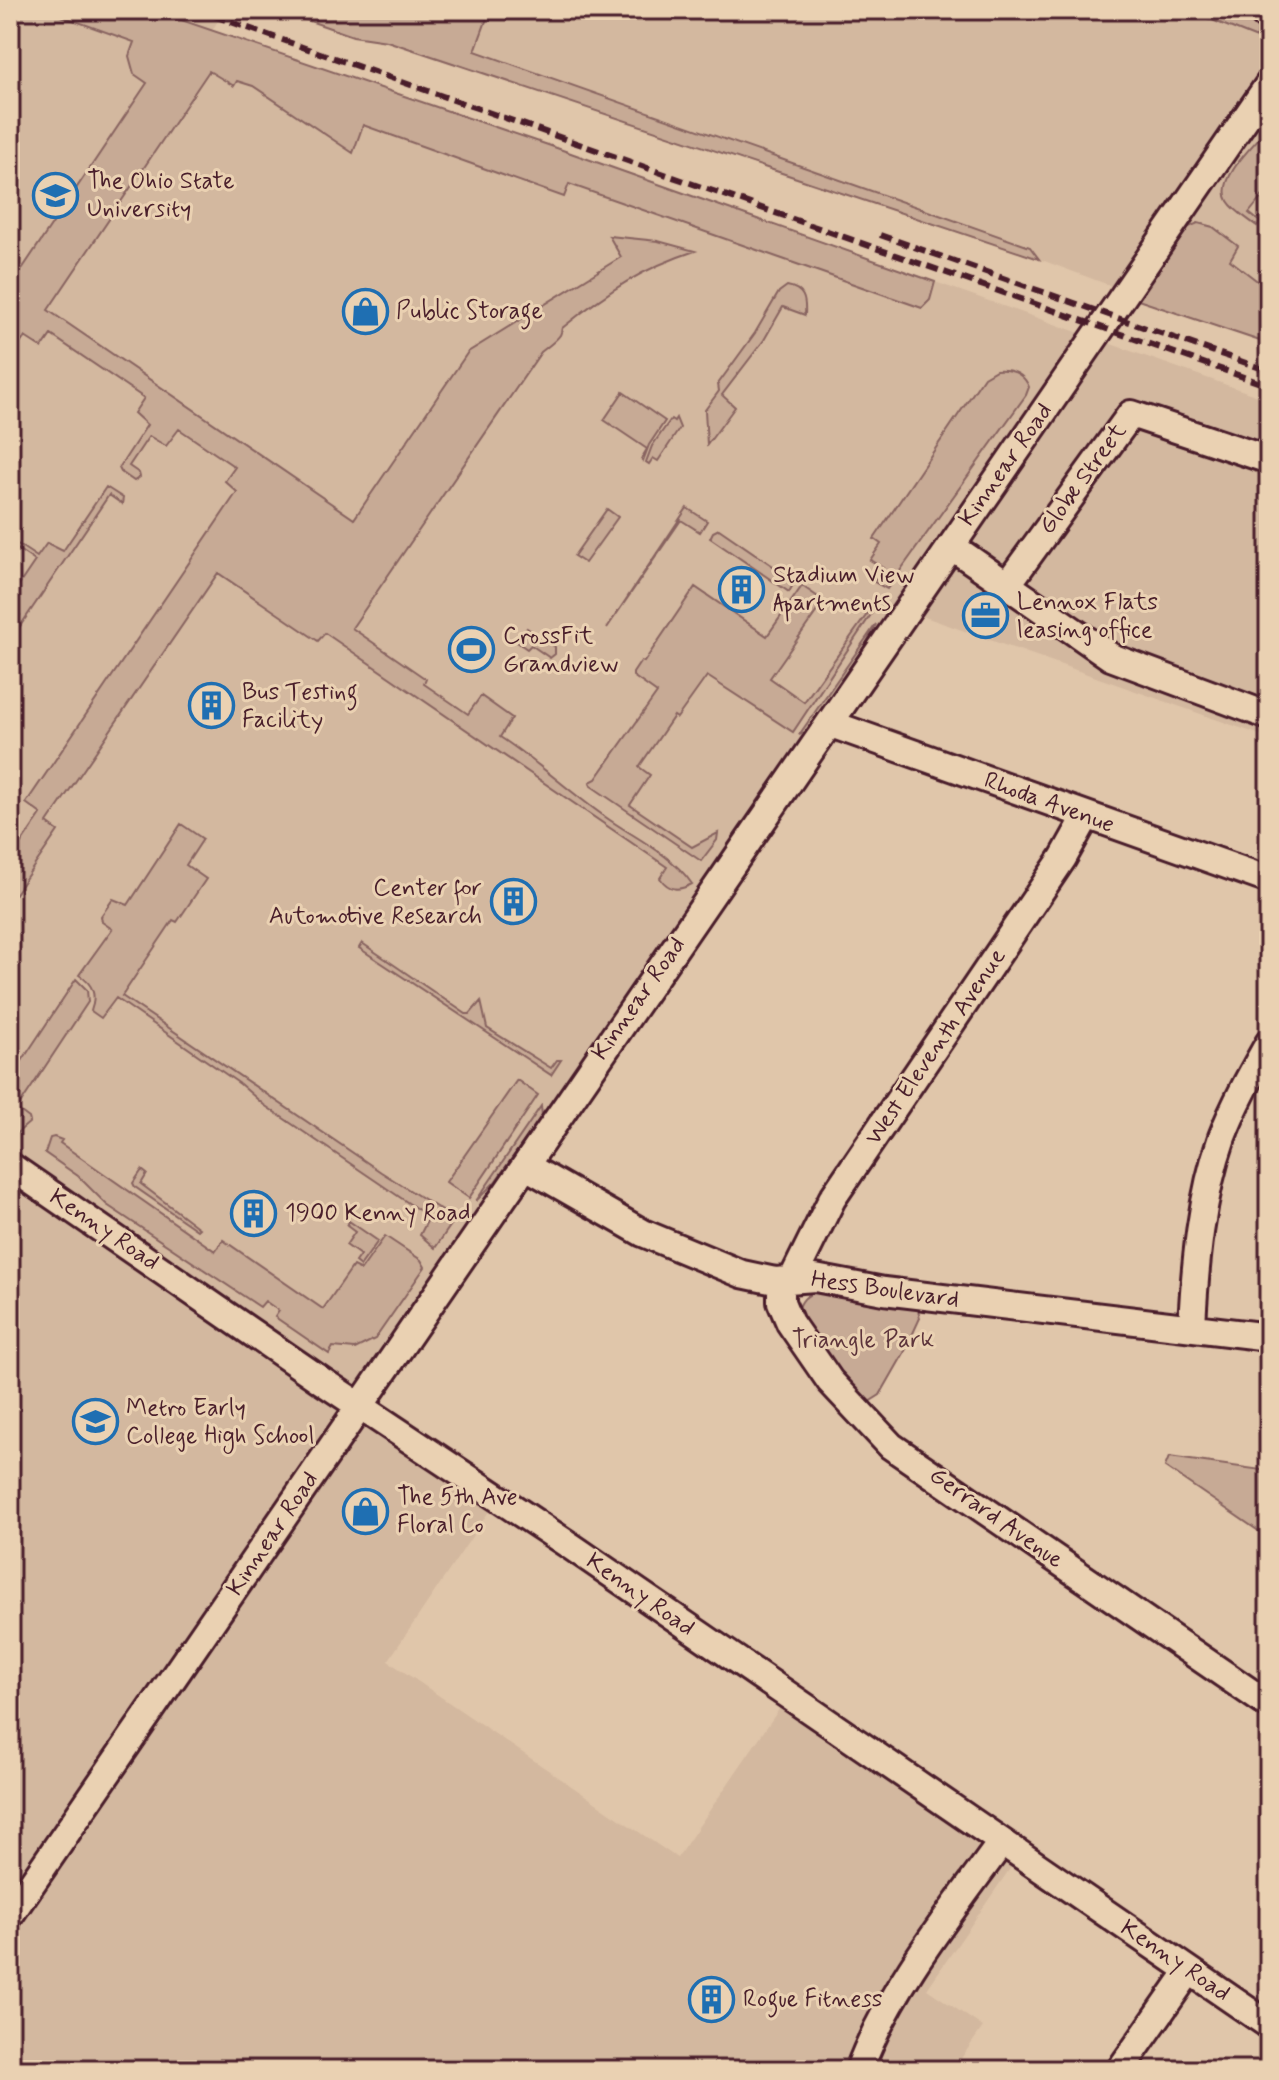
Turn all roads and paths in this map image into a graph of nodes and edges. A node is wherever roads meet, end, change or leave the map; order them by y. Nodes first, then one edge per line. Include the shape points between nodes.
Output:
1 (1269, 84) edge
2 (1269, 460) edge
3 (951, 546) junction
4 (1007, 585) junction
5 (1269, 716) edge
6 (831, 724) junction
7 (1086, 817) junction
8 (1269, 880) edge
9 (1269, 1043) edge
10 (10, 1166) edge
11 (526, 1166) junction
12 (787, 1280) junction
13 (1192, 1326) junction
14 (1269, 1337) edge
15 (359, 1406) junction
16 (1269, 1705) edge
17 (1001, 1843) junction
18 (10, 1915) edge
19 (1189, 1971) junction
20 (1269, 2025) edge
21 (859, 2070) edge
22 (1120, 2070) edge

1 - 3 street, Kinnear Road
2 - 4 street, Globe Street via 1131,414
3 - 4 street
3 - 6 street, Kinnear Road
4 - 5 street via 1111,657
6 - 7 street, Rhoda Avenue
6 - 11 street, Kinnear Road
7 - 8 street, Rhoda Avenue
7 - 12 street, West Eleventh Avenue via 832,1199
9 - 13 street via 1222,1137 1209,1186
10 - 15 street, Kenny Road
11 - 12 street, Hess Boulevard via 669,1245 742,1274
11 - 15 street, Kinnear Road
12 - 13 street, Hess Boulevard via 815,1278 884,1291
12 - 16 street, Gerrard Avenue via 781,1302 790,1323 830,1381 891,1446
13 - 14 street, Hess Boulevard
15 - 17 street, Kenny Road
15 - 18 street, Kinnear Road
17 - 19 street, Kenny Road
17 - 21 street via 921,1956
19 - 20 street, Kenny Road
19 - 22 street

